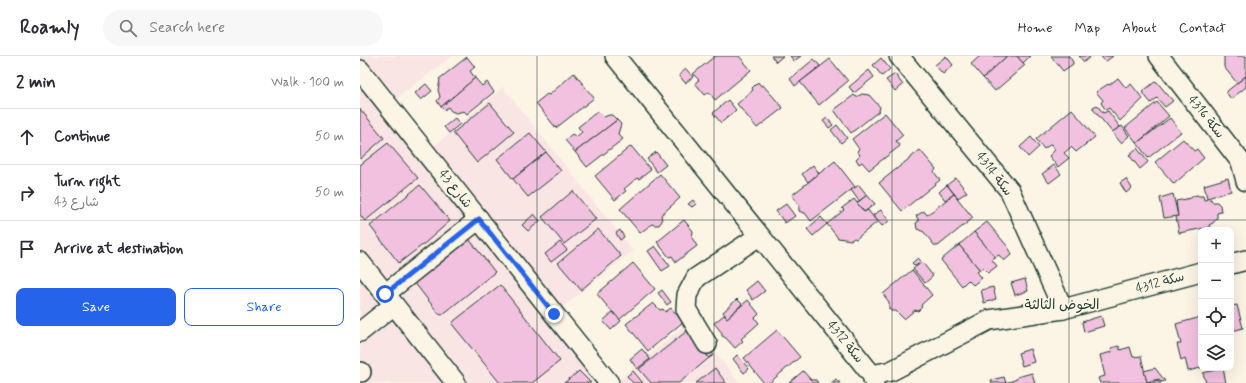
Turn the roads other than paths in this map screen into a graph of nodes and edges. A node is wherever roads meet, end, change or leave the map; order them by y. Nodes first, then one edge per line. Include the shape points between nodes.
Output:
1 (615, 56) edge
2 (899, 56) edge
3 (1159, 56) edge
4 (360, 70) edge
5 (1246, 181) edge
6 (479, 219) junction
7 (760, 236) junction
8 (1246, 260) edge
9 (360, 262) edge
10 (1234, 263) edge
11 (1198, 273) edge
12 (390, 299) junction
13 (1063, 309) junction
14 (360, 332) edge
15 (707, 344) dead end
16 (873, 379) edge
17 (456, 383) edge
18 (609, 383) edge

1 - 7 street, سكة 4312
2 - 13 street, سكة 4314 via 1010,191
3 - 5 street, سكة 4316 via 1241,162
4 - 6 street, شارع 43
6 - 12 street
6 - 18 street, شارع 43
7 - 15 street via 696,278 687,295 686,309
7 - 16 street, سكة 4312
8 - 10 street
9 - 12 street
11 - 13 street, سكة 4312
12 - 14 street
12 - 17 street
13 - 16 street, سكة 4312 via 989,320

